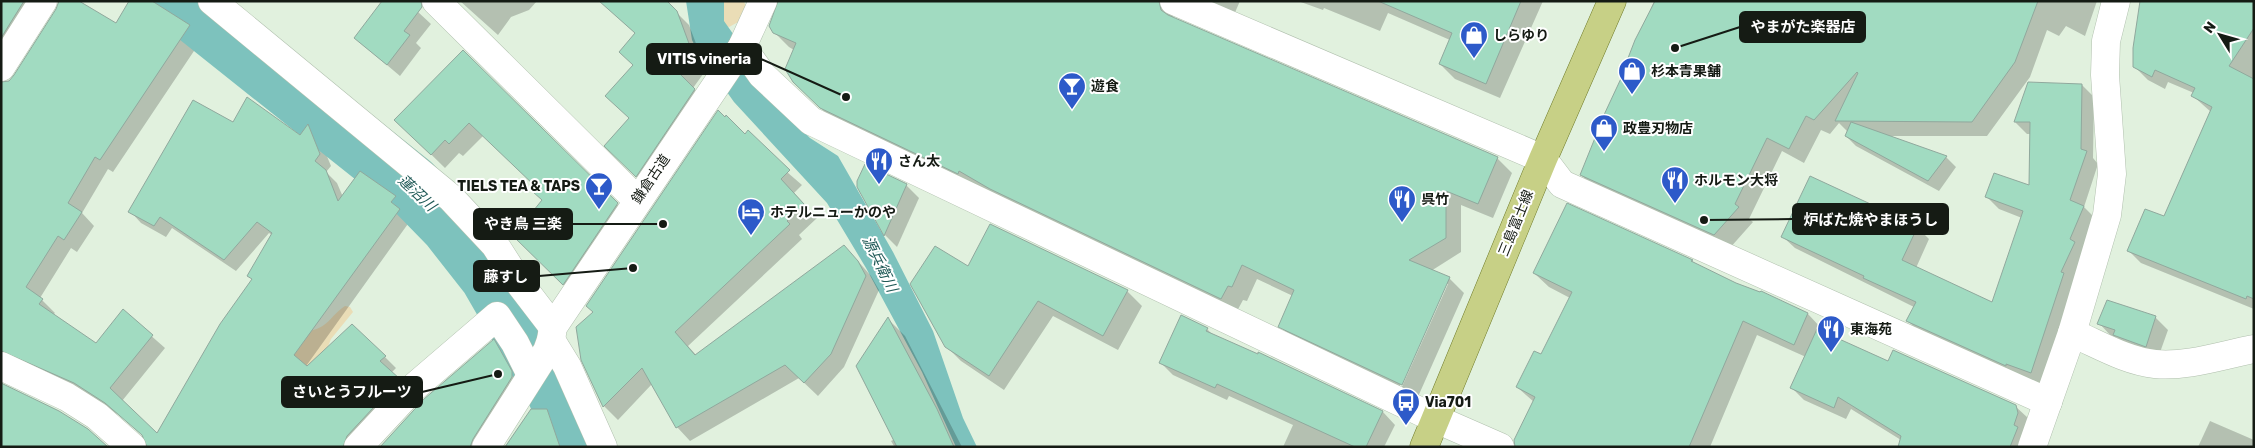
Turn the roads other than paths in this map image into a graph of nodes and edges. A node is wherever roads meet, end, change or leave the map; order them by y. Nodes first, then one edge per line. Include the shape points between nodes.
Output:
1 (43, 1) edge
2 (212, 1) edge
3 (436, 1) edge
4 (762, 1) edge
5 (1174, 1) edge
6 (1612, 1) edge
7 (2116, 1) edge
8 (742, 48) junction
9 (1, 67) edge
10 (1543, 159) junction
11 (637, 200) junction
12 (2072, 333) junction
13 (2254, 349) edge
14 (543, 353) junction
15 (1, 366) edge
16 (2048, 402) junction
17 (1436, 419) junction
18 (132, 447) edge
19 (358, 447) edge
20 (486, 447) edge
21 (603, 447) edge
22 (1424, 447) edge
23 (1500, 447) edge
24 (2032, 447) edge

1 - 9 street
2 - 14 street via 451,198 495,245 520,284
3 - 11 street
4 - 8 street, 鎌倉古道
5 - 10 street
6 - 10 main road, 三島富士線
7 - 12 street via 2106,41 2105,75 2112,174 2107,215
8 - 11 street, 鎌倉古道
8 - 17 street via 762,76 811,121
10 - 16 street via 1562,184
10 - 17 main road, 三島富士線
11 - 14 street, 鎌倉古道
12 - 13 street via 2153,364 2174,364
12 - 16 street
14 - 19 street via 515,343 496,316 413,388
14 - 20 street, 鎌倉古道
14 - 21 street via 567,366
15 - 18 street via 68,397 98,416
16 - 24 street
17 - 22 main road, 三島富士線
17 - 23 street

